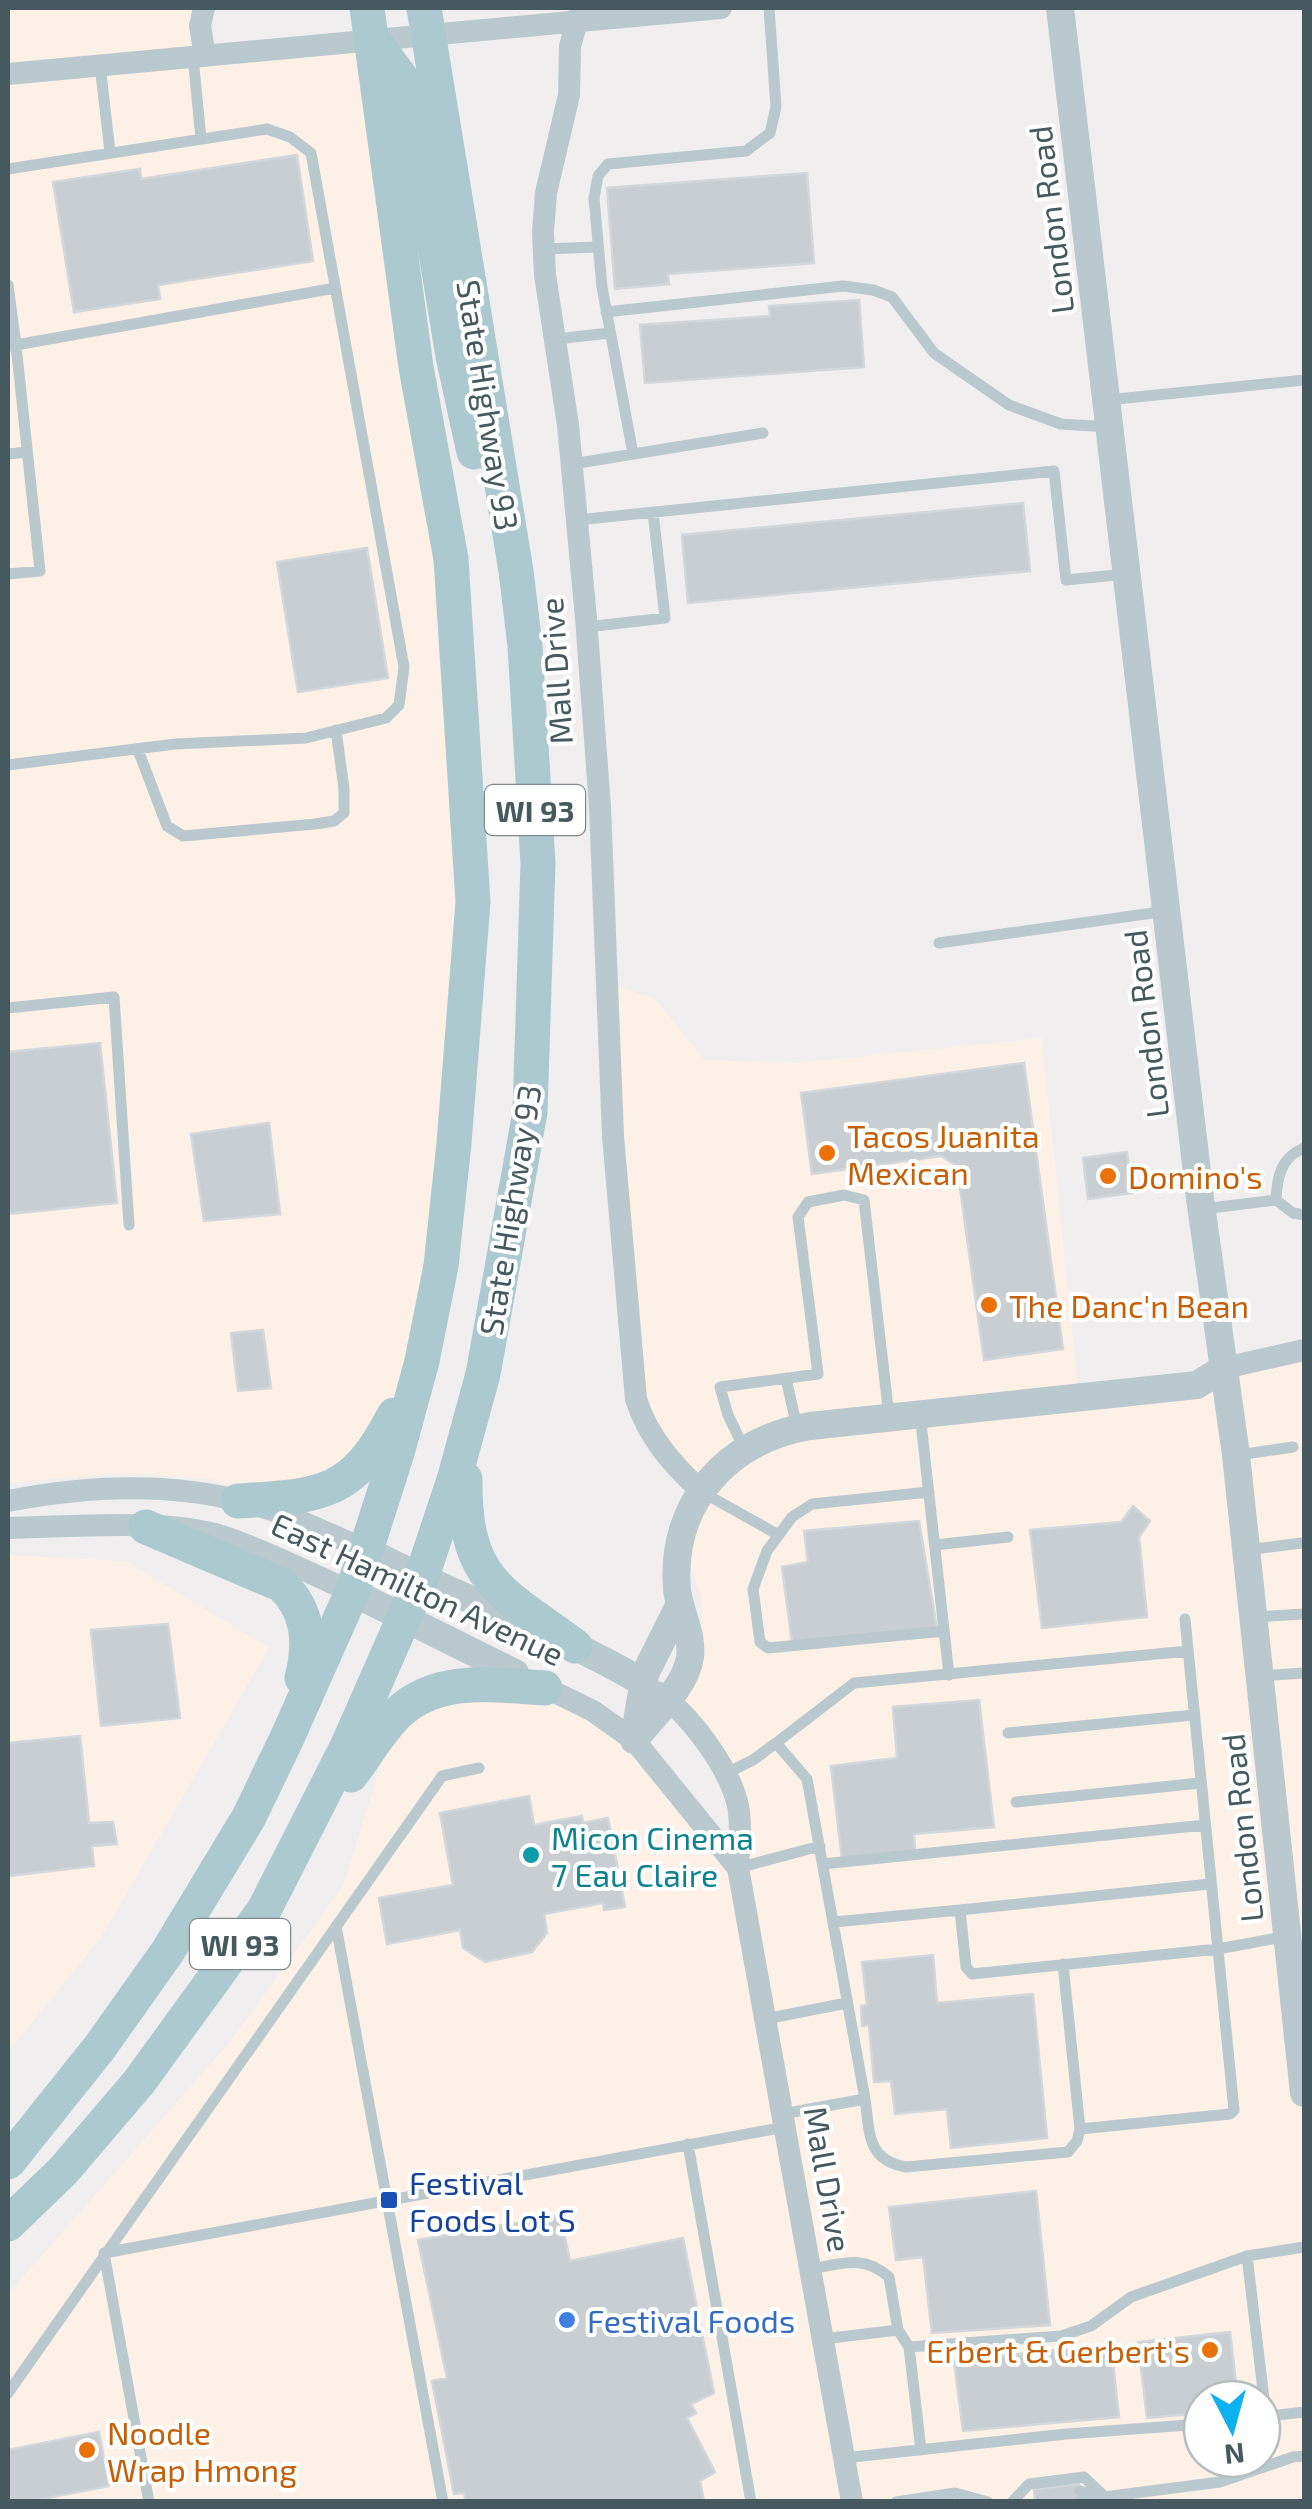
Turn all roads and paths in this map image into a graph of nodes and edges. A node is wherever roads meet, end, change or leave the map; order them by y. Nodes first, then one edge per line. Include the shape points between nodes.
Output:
1 (204, 8) edge
2 (402, 8) edge
3 (721, 8) edge
4 (768, 8) edge
5 (1060, 8) edge
6 (577, 14) edge
7 (427, 22) edge
8 (370, 24) edge
9 (199, 56) junction
10 (100, 66) junction
11 (8, 74) edge
12 (201, 139) junction
13 (110, 152) junction
14 (8, 169) edge
15 (598, 246) junction
16 (544, 249) junction
17 (8, 285) edge
18 (335, 288) junction
19 (606, 312) junction
20 (610, 333) junction
21 (556, 339) junction
22 (12, 346) edge
23 (1304, 380) edge
24 (1108, 413) junction
25 (763, 433) dead end
26 (27, 452) junction
27 (8, 454) edge
28 (633, 454) junction
29 (572, 464) junction
30 (653, 512) junction
31 (577, 520) junction
32 (8, 574) edge
33 (1128, 574) junction
34 (587, 627) junction
35 (525, 646) junction
36 (336, 730) junction
37 (138, 750) junction
38 (8, 765) edge
39 (1167, 910) junction
40 (940, 943) dead end
41 (8, 1008) edge
42 (1304, 1148) edge
43 (1276, 1200) junction
44 (1202, 1209) junction
45 (1304, 1214) edge
46 (129, 1225) dead end
47 (1304, 1350) edge
48 (422, 1361) junction
49 (1224, 1368) junction
50 (786, 1378) junction
51 (920, 1414) junction
52 (890, 1418) junction
53 (798, 1428) junction
54 (466, 1436) junction
55 (1293, 1446) dead end
56 (744, 1448) junction
57 (1236, 1455) junction
58 (701, 1492) junction
59 (929, 1492) junction
60 (8, 1501) edge
61 (238, 1501) junction
62 (146, 1527) junction
63 (8, 1528) edge
64 (777, 1534) junction
65 (1008, 1537) dead end
66 (1302, 1543) edge
67 (935, 1545) junction
68 (366, 1550) junction
69 (1246, 1550) junction
70 (420, 1579) junction
71 (352, 1592) junction
72 (679, 1606) junction
73 (1304, 1614) edge
74 (1253, 1617) junction
75 (404, 1619) junction
76 (1185, 1619) dead end
77 (944, 1630) junction
78 (574, 1646) junction
79 (1188, 1651) junction
80 (1304, 1673) edge
81 (949, 1674) junction
82 (1259, 1676) junction
83 (530, 1680) junction
84 (642, 1682) junction
85 (667, 1698) junction
86 (1194, 1715) junction
87 (1008, 1732) dead end
88 (287, 1738) junction
89 (634, 1740) junction
90 (776, 1743) junction
91 (479, 1768) dead end
92 (725, 1774) junction
93 (1200, 1784) junction
94 (1016, 1802) dead end
95 (1205, 1825) junction
96 (302, 1839) junction
97 (820, 1846) junction
98 (823, 1864) junction
99 (738, 1868) junction
100 (1210, 1884) junction
101 (960, 1910) junction
102 (834, 1922) junction
103 (336, 1926) junction
104 (1288, 1936) junction
105 (1218, 1948) junction
106 (1062, 1964) junction
107 (848, 2003) junction
108 (765, 2019) junction
109 (1304, 2092) edge
110 (864, 2099) junction
111 (783, 2120) junction
112 (1080, 2129) junction
113 (688, 2144) junction
114 (8, 2162) edge
115 (388, 2200) junction
116 (8, 2224) edge
117 (1304, 2247) edge
118 (104, 2253) junction
119 (1247, 2256) junction
120 (810, 2269) junction
121 (898, 2330) junction
122 (823, 2340) junction
123 (908, 2347) junction
124 (1260, 2379) edge
125 (8, 2393) edge
126 (1182, 2426) edge
127 (921, 2450) junction
128 (1304, 2456) edge
129 (844, 2458) junction
130 (1034, 2496) dead end
131 (1080, 2496) edge
132 (1104, 2500) edge
133 (149, 2502) edge
134 (442, 2502) edge
135 (751, 2502) edge
136 (852, 2502) edge
137 (896, 2502) edge
138 (988, 2502) edge
139 (1014, 2502) edge

1 - 9 street
2 - 7 main road
3 - 6 street
4 - 15 lane via 776,107 770,133 746,151 608,164 594,198
5 - 24 street, London Road
6 - 7 street
6 - 16 street, Mall Drive via 569,95 546,193
7 - 8 street
7 - 35 main road, State Highway 93 / WI 93
8 - 9 street
8 - 35 main road via 412,108 465,410
8 - 48 main road, State Highway 93 / WI 93 via 416,367 450,559 473,902 443,1248
9 - 10 street
9 - 12 lane
10 - 11 street
10 - 13 lane
12 - 13 lane
12 - 18 lane via 267,129 311,152
13 - 14 lane
15 - 16 lane
15 - 19 lane
16 - 21 street, Mall Drive
17 - 22 lane
18 - 22 lane
18 - 36 lane via 404,668 399,705 386,718
19 - 20 lane
19 - 24 lane via 843,286 873,290 892,296 934,353 1008,405 1061,424
20 - 21 lane
20 - 28 lane
21 - 29 street, Mall Drive
22 - 26 lane
23 - 24 lane
24 - 33 street, London Road
25 - 28 lane
26 - 27 lane
26 - 32 lane via 40,571
28 - 29 lane
29 - 31 street, Mall Drive
30 - 31 lane
30 - 33 lane via 1054,471 1066,580
30 - 34 lane via 665,618
31 - 34 street, Mall Drive
33 - 39 street, London Road
34 - 58 street, Mall Drive via 613,1136 636,1398 656,1444
35 - 54 main road, State Highway 93 / WI 93 via 538,863 530,1112
36 - 37 lane
36 - 37 lane via 344,813 316,824 183,836 167,826
37 - 38 lane
39 - 40 lane
39 - 44 street, London Road
41 - 46 lane via 114,997
42 - 43 lane via 1285,1162
43 - 44 lane
43 - 45 lane
44 - 49 street, London Road
47 - 49 street
48 - 61 main road via 376,1450 353,1475 305,1495
48 - 68 main road, State Highway 93 / WI 93
49 - 51 street via 1197,1385
49 - 57 street, London Road
50 - 52 lane via 818,1374 798,1217 808,1202 844,1194 864,1200
50 - 53 lane
50 - 56 lane via 720,1387
51 - 52 street
51 - 59 lane
52 - 53 street
53 - 56 street
54 - 70 main road, State Highway 93 / WI 93
54 - 78 main road via 464,1520 482,1570
55 - 57 lane
56 - 58 street
57 - 69 street, London Road
58 - 64 lane
58 - 72 street via 678,1557
59 - 64 lane via 812,1504
59 - 67 lane
60 - 61 street, East Hamilton Avenue via 168,1488
61 - 68 street, East Hamilton Avenue
62 - 63 street, East Hamilton Avenue
62 - 71 street, East Hamilton Avenue via 230,1538
62 - 88 main road via 294,1596 309,1650
64 - 77 lane via 753,1589 760,1642 768,1648
65 - 67 lane
66 - 69 lane
67 - 77 lane
68 - 70 street, East Hamilton Avenue
68 - 71 main road, State Highway 93 / WI 93
69 - 74 street, London Road
70 - 75 main road, State Highway 93 / WI 93
70 - 78 street, East Hamilton Avenue
71 - 75 street, East Hamilton Avenue
71 - 88 main road, State Highway 93 / WI 93
72 - 84 street
72 - 85 street via 690,1656
73 - 74 lane
74 - 82 street, London Road
75 - 83 street, East Hamilton Avenue
75 - 96 main road, State Highway 93 / WI 93
76 - 79 lane
77 - 81 lane
78 - 84 street, East Hamilton Avenue
79 - 81 lane
79 - 86 lane
80 - 82 lane
81 - 90 lane via 854,1684
82 - 104 street, London Road
83 - 89 street, East Hamilton Avenue
83 - 96 main road via 466,1684 415,1700 396,1714
84 - 85 street, Mall Drive
84 - 89 street
85 - 89 street
85 - 92 street, Mall Drive
86 - 87 lane
86 - 93 lane
88 - 114 main road, State Highway 93 / WI 93 via 168,1951
89 - 99 street, Mall Drive
90 - 92 lane
90 - 97 lane via 807,1779
91 - 103 lane via 442,1776
92 - 99 street, Mall Drive via 738,1806
93 - 94 lane
93 - 95 lane
95 - 98 lane
95 - 100 lane
96 - 116 main road, State Highway 93 / WI 93 via 264,1910 140,2082
97 - 98 lane
97 - 99 lane
98 - 102 lane
99 - 108 street, Mall Drive
100 - 101 lane
100 - 105 lane
101 - 102 lane
101 - 106 lane via 972,1974
102 - 107 lane
103 - 115 lane
103 - 118 lane
104 - 105 lane
104 - 109 street, London Road
105 - 106 lane
105 - 112 lane via 1234,2110
106 - 112 lane
107 - 108 lane
107 - 110 lane
108 - 111 street, Mall Drive
110 - 111 lane
110 - 112 lane via 873,2148 888,2164 906,2167 1068,2152
111 - 113 lane
111 - 120 street, Mall Drive
113 - 115 lane
113 - 135 lane
115 - 118 lane
115 - 134 lane
117 - 119 lane
118 - 125 lane
118 - 133 lane
119 - 123 lane via 1131,2297 1092,2326 1061,2336
119 - 124 lane
120 - 121 lane via 873,2262 890,2276
120 - 122 street, Mall Drive
121 - 122 lane
121 - 123 lane
122 - 129 street, Mall Drive
123 - 127 lane
126 - 127 lane
127 - 129 lane
128 - 132 lane via 1220,2482
129 - 136 street, Mall Drive
130 - 139 lane
131 - 132 lane
132 - 139 lane via 1084,2477 1029,2484
137 - 138 lane via 955,2493

